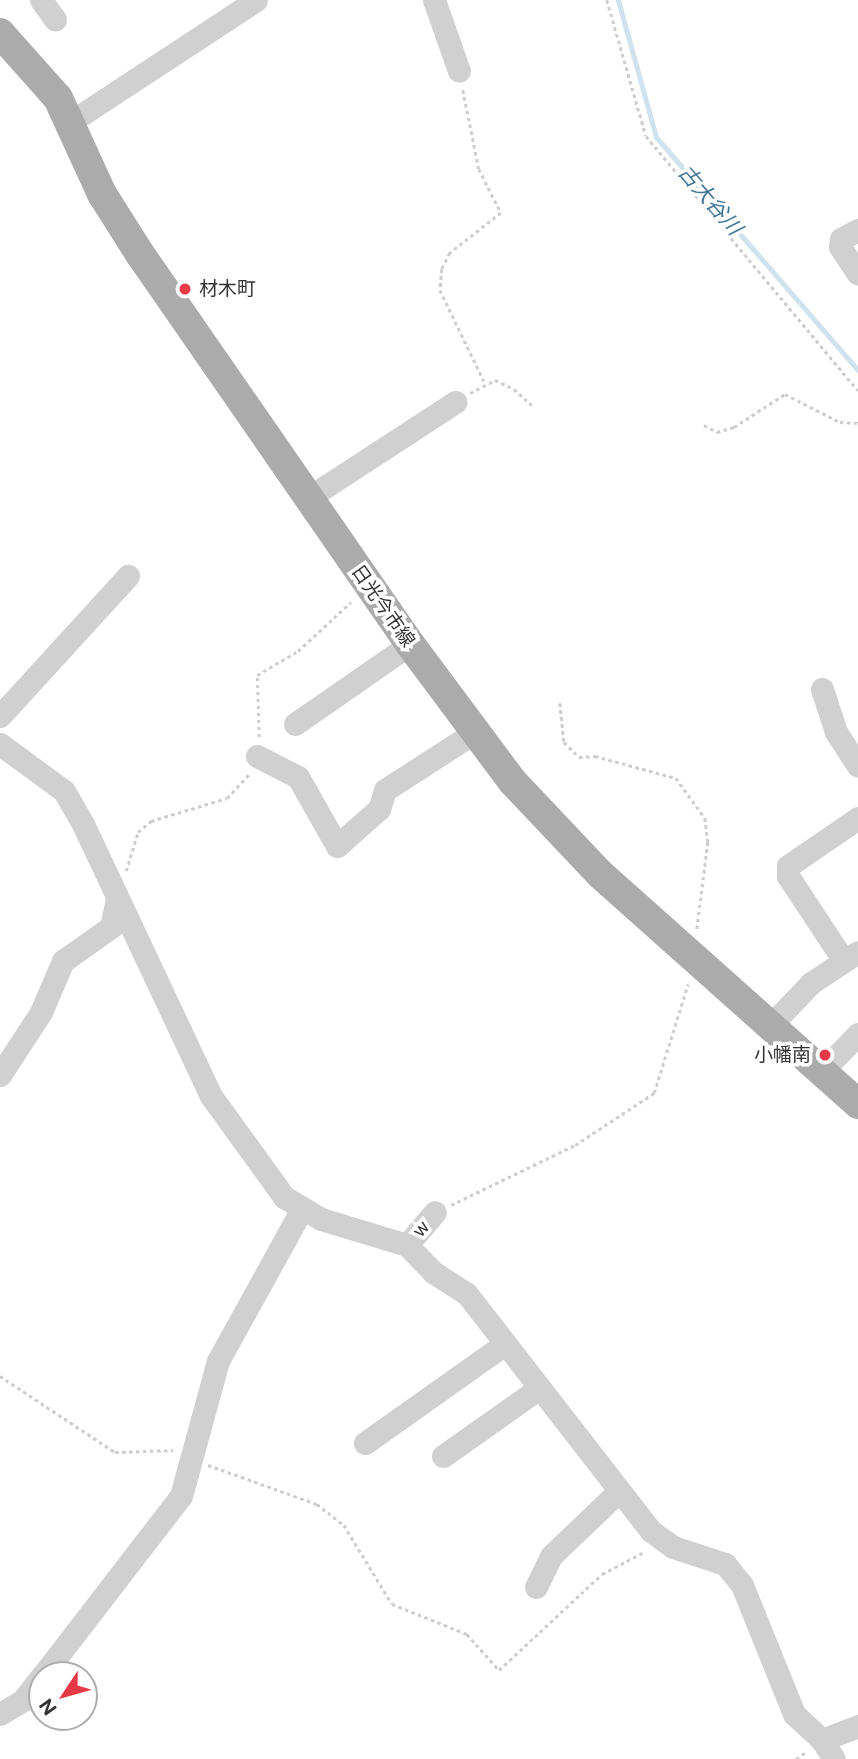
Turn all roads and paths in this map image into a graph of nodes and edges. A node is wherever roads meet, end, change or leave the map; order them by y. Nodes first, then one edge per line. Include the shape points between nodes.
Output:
1 (41, 0) edge
2 (256, 0) edge
3 (434, 0) edge
4 (607, 0) edge
5 (55, 19) dead end
6 (0, 33) edge
7 (459, 71) joint
8 (72, 121) junction
9 (858, 230) edge
10 (858, 274) edge
11 (485, 383) junction
12 (858, 390) edge
13 (455, 402) joint
14 (534, 407) dead end
15 (858, 423) edge
16 (704, 425) dead end
17 (309, 498) junction
18 (128, 576) dead end
19 (369, 585) junction
20 (410, 644) junction
21 (822, 689) dead end
22 (560, 703) dead end
23 (0, 716) edge
24 (295, 724) dead end
25 (475, 732) junction
26 (0, 744) edge
27 (257, 756) junction
28 (858, 766) edge
29 (858, 818) edge
30 (117, 898) junction
31 (702, 900) dead end
32 (851, 957) edge
33 (681, 1011) dead end
34 (769, 1027) junction
35 (858, 1034) edge
36 (821, 1072) junction
37 (0, 1075) edge
38 (858, 1104) edge
39 (302, 1209) junction
40 (435, 1212) joint
41 (407, 1245) junction
42 (505, 1344) junction
43 (0, 1376) edge
44 (538, 1389) junction
45 (365, 1443) dead end
46 (443, 1456) dead end
47 (191, 1459) junction
48 (617, 1493) junction
49 (659, 1537) junction
50 (536, 1587) dead end
51 (53, 1661) edge
52 (28, 1693) edge
53 (0, 1714) edge
54 (858, 1726) edge
55 (828, 1749) edge

1 - 5 street
2 - 8 street
3 - 7 street
4 - 12 path via 646,136
6 - 8 main road, 日光今市線 via 44,79
7 - 11 path via 479,169 500,213 450,253 442,269 440,290
8 - 17 main road, 日光今市線 via 102,194
9 - 10 street via 841,239
11 - 13 path
11 - 14 path via 495,380 514,389
13 - 17 street
15 - 16 path via 840,422 785,394 734,428 717,432
17 - 19 main road, 日光今市線
18 - 23 street
19 - 20 main road, 日光今市線
19 - 27 path via 298,650 257,675
20 - 24 street
20 - 25 main road, 日光今市線
21 - 28 street via 836,732
22 - 31 path via 564,742 579,757 595,756 683,783 709,831
25 - 27 street via 385,790 379,809 337,846 298,777
25 - 34 main road, 日光今市線 via 513,782 600,874
26 - 30 street via 64,791
27 - 30 path via 251,772 227,798 151,821 138,832
29 - 32 street via 788,866 788,876
30 - 37 street via 111,926 63,961 41,1012
30 - 39 street via 211,1096 284,1197
32 - 34 street via 811,983
33 - 40 path via 654,1093 566,1150
34 - 36 main road, 日光今市線
35 - 36 street
36 - 38 main road, 日光今市線
39 - 41 street via 321,1220
39 - 47 street via 218,1361
40 - 41 street, w
41 - 42 street via 433,1272 467,1294
42 - 44 street
42 - 45 street
43 - 47 path via 115,1452 167,1447
44 - 46 street
44 - 48 street
47 - 49 path via 317,1504 344,1525 392,1604 467,1634 499,1670 602,1574 635,1561
47 - 51 street via 181,1496
48 - 49 street
48 - 50 street via 551,1556
49 - 55 street via 673,1547 725,1564 743,1585 794,1714
52 - 53 street
54 - 55 street

